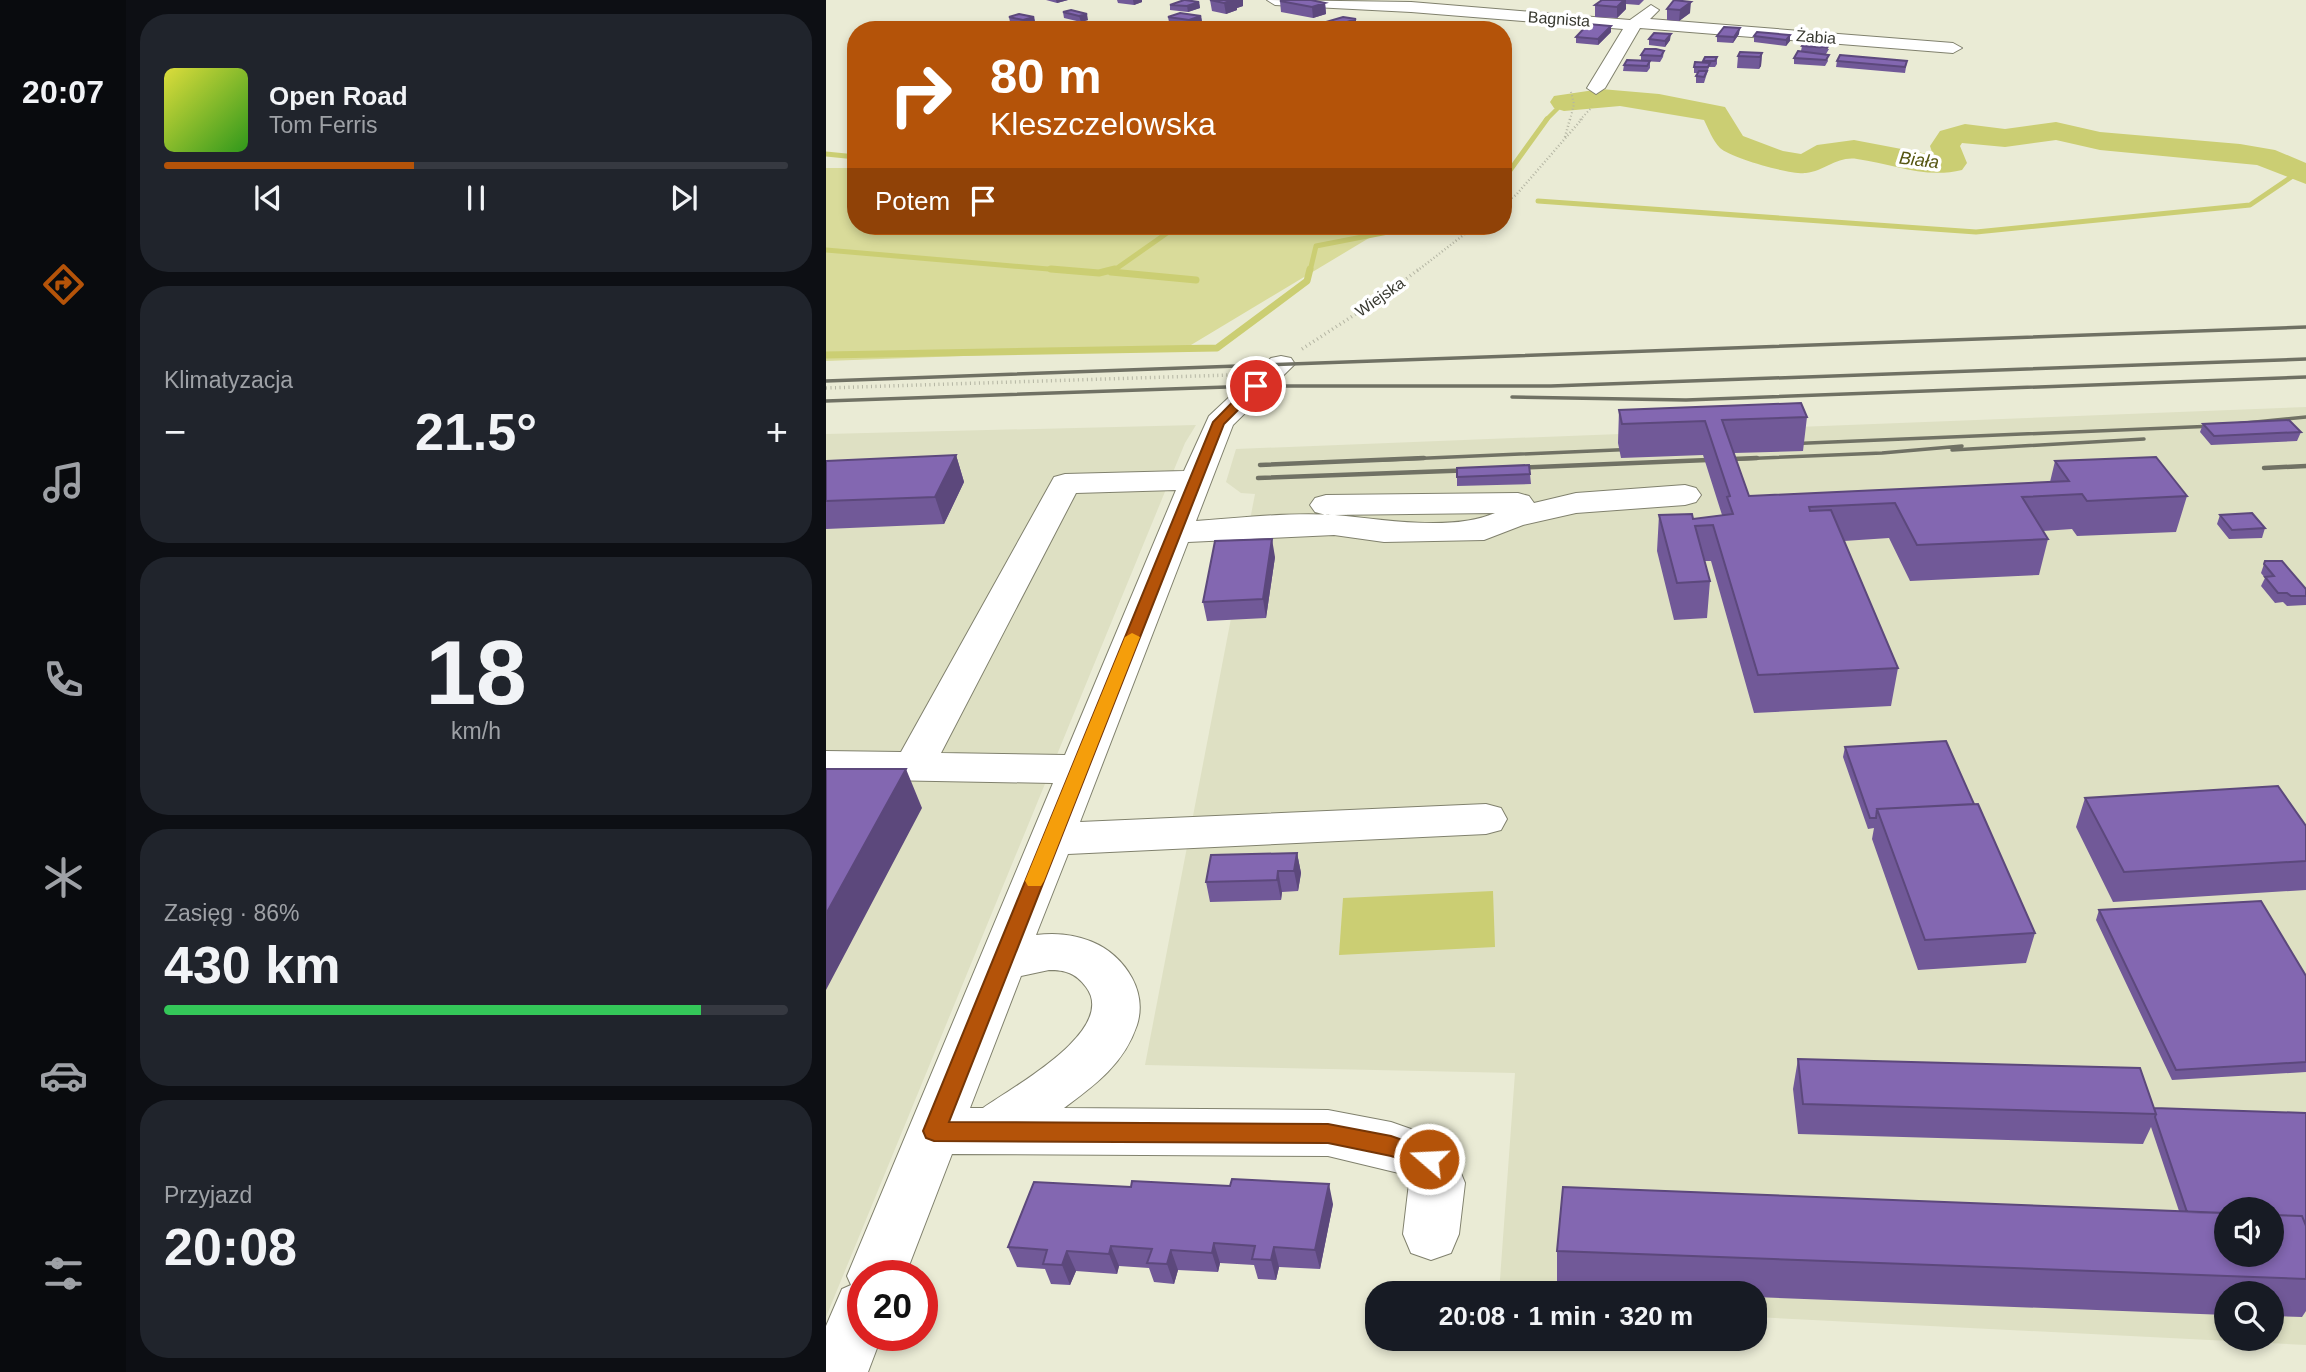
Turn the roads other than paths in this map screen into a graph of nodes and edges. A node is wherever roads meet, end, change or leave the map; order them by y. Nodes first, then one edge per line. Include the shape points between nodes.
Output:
1 (1275, 0) edge
2 (1663, 0) edge
3 (1417, 3) edge
4 (1635, 24) junction
5 (1954, 48) dead end
6 (1596, 88) dead end
7 (1275, 369) road end
8 (1685, 495) dead end
9 (1185, 506) junction
10 (826, 765) edge
11 (913, 767) junction
12 (1079, 769) junction
13 (1486, 819) dead end
14 (1051, 839) junction
15 (1002, 963) junction
16 (934, 1131) junction
17 (992, 1132) junction
18 (1431, 1234) dead end
19 (882, 1260) edge
20 (847, 1348) edge
21 (837, 1372) edge

1 - 3 street, Bagnista
2 - 4 street
3 - 4 street, Bagnista
4 - 5 street, Żabia
4 - 6 street
7 - 9 street via 1219,422
8 - 9 street via 1576,503 1513,517 1484,530 1249,527
9 - 11 street via 1065,484
9 - 12 street
10 - 11 street
11 - 12 street
12 - 14 street
13 - 14 street
14 - 15 street
15 - 16 street
15 - 17 street via 1032,952 1058,951 1087,958 1105,973 1117,995 1112,1027 1088,1061
16 - 17 street
16 - 19 street
17 - 18 street via 1328,1133 1391,1146 1429,1159 1437,1183
20 - 21 street

